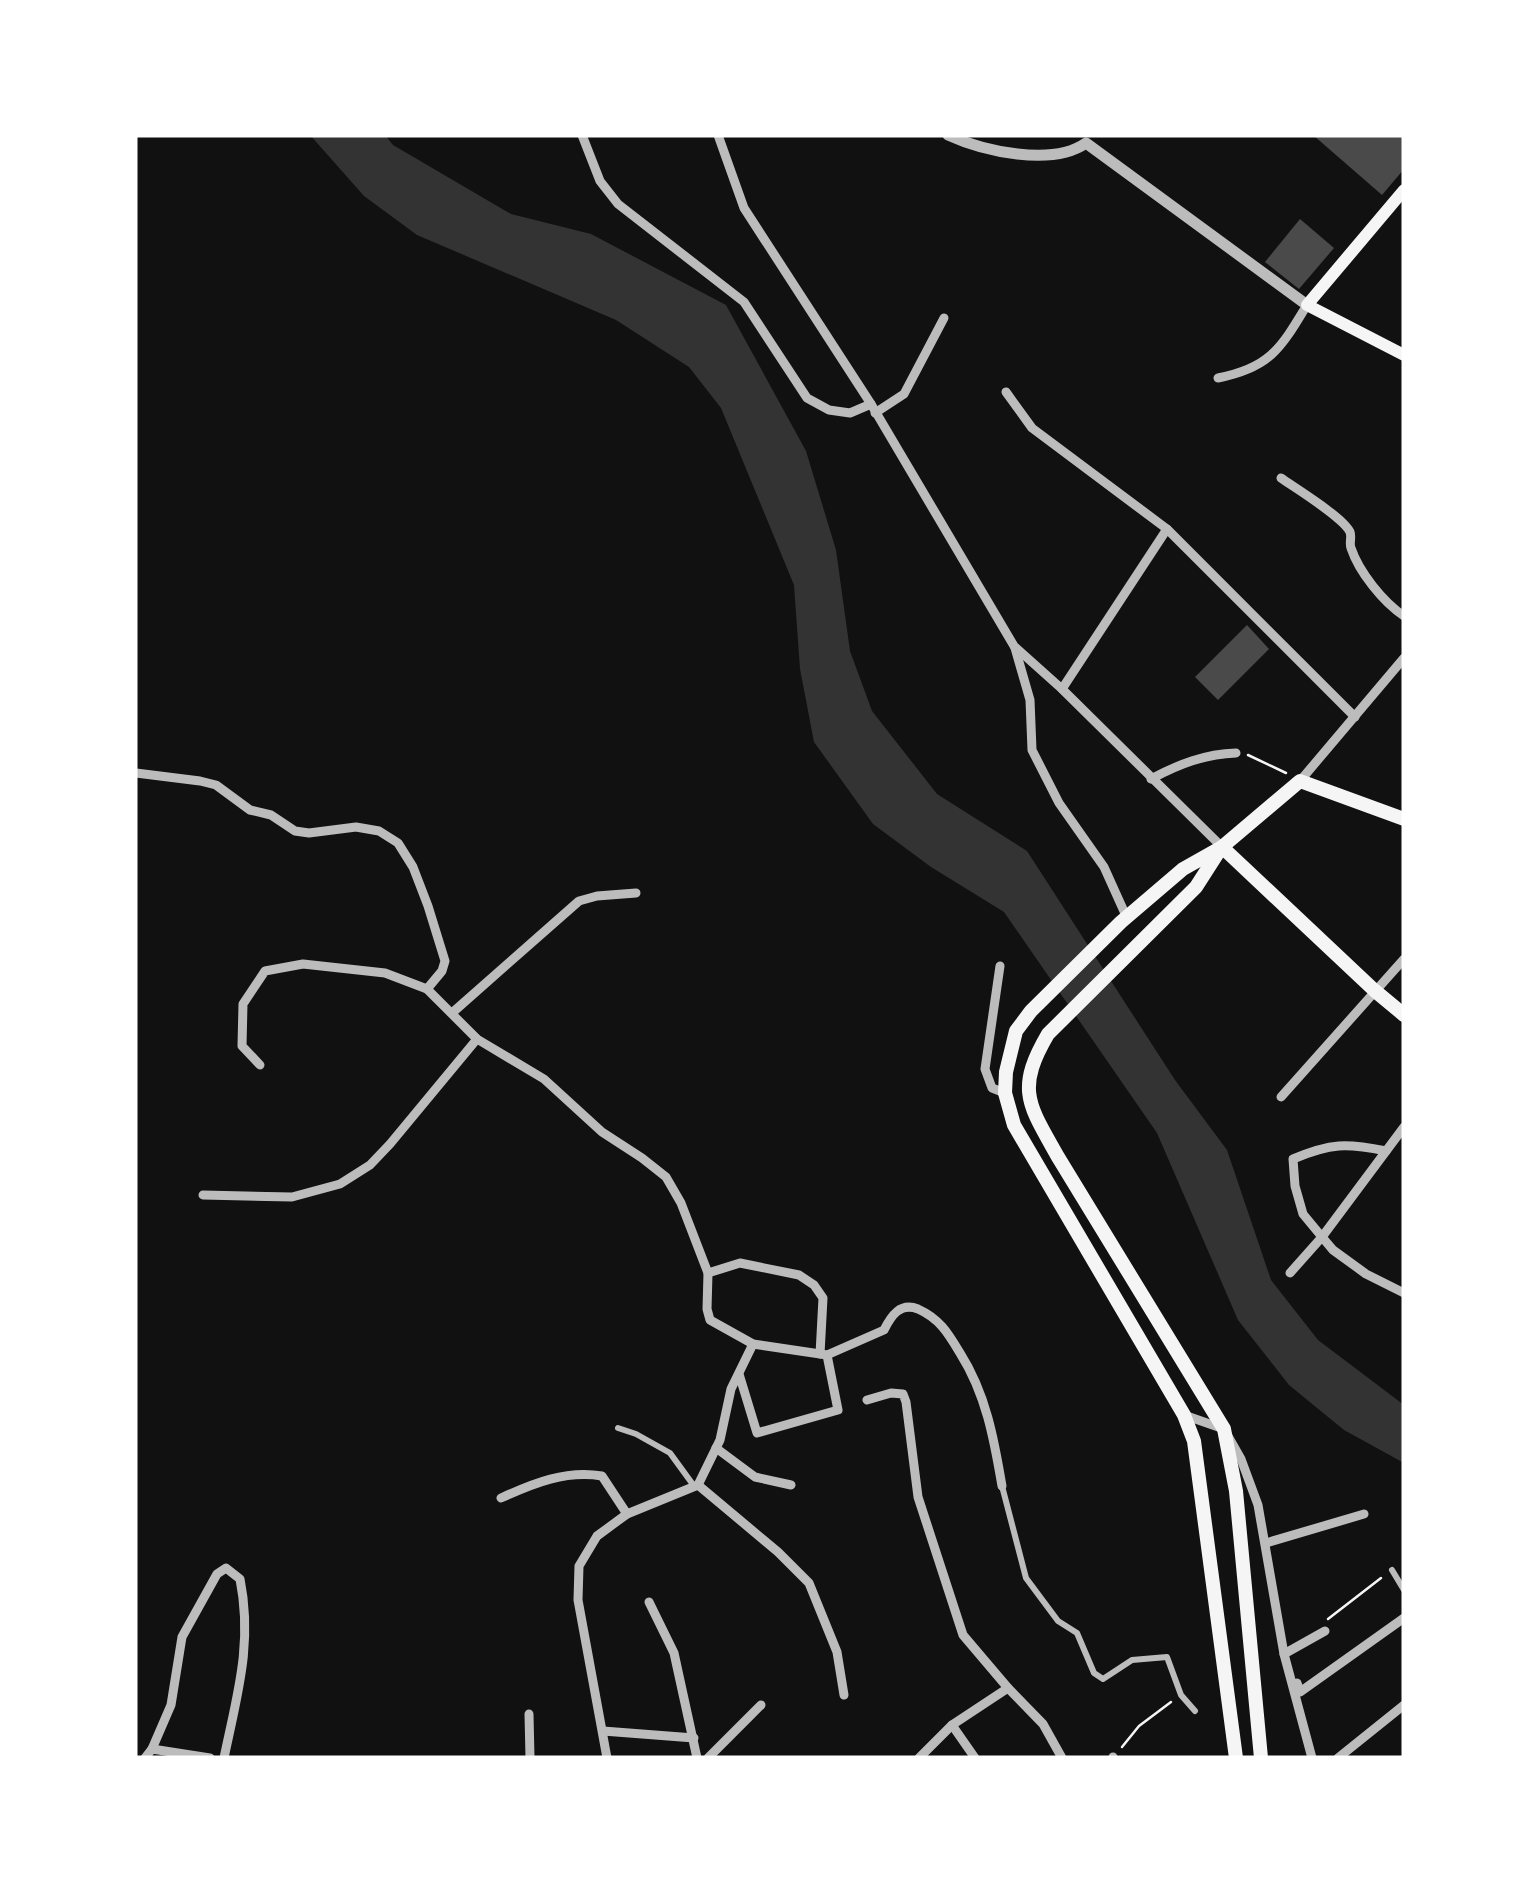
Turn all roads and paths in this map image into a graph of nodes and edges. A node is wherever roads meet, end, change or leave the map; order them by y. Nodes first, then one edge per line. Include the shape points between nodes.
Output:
1 (582, 135) edge
2 (718, 135) edge
3 (948, 135) edge
4 (1089, 139) edge
5 (1404, 190) edge
6 (1307, 306) junction
7 (944, 318) dead end
8 (1404, 356) edge
9 (1218, 378) dead end
10 (1006, 392) dead end
11 (873, 409) junction
12 (1281, 478) dead end
13 (1167, 529) junction
14 (1404, 616) edge
15 (1014, 646) junction
16 (1404, 658) edge
17 (1062, 689) junction
18 (1355, 718) junction
19 (1236, 753) joint
20 (136, 773) edge
21 (1152, 779) junction
22 (1300, 780) junction
23 (1404, 820) edge
24 (1222, 848) junction
25 (636, 893) dead end
26 (1124, 920) junction
27 (1404, 959) edge
28 (1000, 966) dead end
29 (427, 989) junction
30 (1374, 990) junction
31 (452, 1013) junction
32 (1404, 1015) edge
33 (476, 1039) junction
34 (260, 1065) dead end
35 (1005, 1093) junction
36 (1282, 1097) dead end
37 (1404, 1127) edge
38 (1386, 1150) junction
39 (203, 1194) dead end
40 (1322, 1237) junction
41 (708, 1273) junction
42 (1290, 1273) dead end
43 (1404, 1293) edge
44 (753, 1344) junction
45 (823, 1354) junction
46 (739, 1373) junction
47 (867, 1400) dead end
48 (1184, 1416) junction
49 (618, 1428) dead end
50 (1224, 1429) junction
51 (716, 1448) junction
52 (696, 1485) junction
53 (791, 1485) dead end
54 (1002, 1486) joint
55 (501, 1498) dead end
56 (628, 1514) junction
57 (1364, 1514) dead end
58 (1266, 1542) junction
59 (1392, 1570) joint
60 (1404, 1590) edge
61 (649, 1602) dead end
62 (1404, 1618) edge
63 (1325, 1631) joint
64 (1286, 1652) junction
65 (1008, 1688) junction
66 (844, 1695) dead end
67 (1180, 1696) junction
68 (761, 1705) dead end
69 (1404, 1705) edge
70 (1195, 1711) dead end
71 (529, 1714) dead end
72 (952, 1725) junction
73 (604, 1731) junction
74 (694, 1738) junction
75 (148, 1754) edge
76 (210, 1758) edge
77 (224, 1758) edge
78 (530, 1758) edge
79 (608, 1758) edge
80 (697, 1758) edge
81 (708, 1758) edge
82 (919, 1758) edge
83 (975, 1758) edge
84 (1062, 1758) edge
85 (1113, 1758) edge
86 (1236, 1758) edge
87 (1261, 1758) edge
88 (1312, 1758) edge
89 (1338, 1758) edge

1 - 11 street via 606,192 744,302 807,398 829,410
2 - 11 street via 744,208
3 - 4 street via 1022,154 1077,149
4 - 6 street
5 - 6 main road
6 - 8 main road
6 - 9 street via 1263,362
7 - 11 street via 904,394
10 - 13 street via 1032,428
11 - 15 street
12 - 14 street via 1350,531 1362,569 1386,604
13 - 17 street
13 - 18 street
15 - 17 street
15 - 26 street via 1030,700 1032,750 1104,867
16 - 18 street
17 - 21 street
18 - 22 street
19 - 21 street via 1179,764
19 - 22 path
20 - 29 street via 216,786 295,831 356,827 398,843 428,906 444,961
21 - 24 street
22 - 23 main road
22 - 24 main road
24 - 26 main road via 1184,869
24 - 30 main road
24 - 50 main road via 1196,887 1048,1034 1029,1077 1034,1114
25 - 31 street via 578,902
26 - 35 main road via 1016,1031
27 - 30 street
28 - 35 street via 985,1069 992,1088
29 - 31 street
29 - 34 street via 385,974 303,964 266,970 242,1004 242,1046
30 - 32 main road
30 - 36 street
31 - 33 street
33 - 39 street via 370,1166 340,1184 292,1197
33 - 41 street via 544,1080 666,1177
35 - 48 main road via 1014,1124
37 - 38 street
38 - 40 street
38 - 40 street via 1322,1147 1293,1160 1303,1214
40 - 42 street
40 - 43 street via 1366,1274
41 - 44 street via 710,1320
41 - 45 street via 740,1264 814,1284 823,1298
44 - 45 street
44 - 46 street
45 - 46 street via 838,1410 757,1433
45 - 54 street via 884,1330 902,1308 930,1314 973,1373 991,1422
46 - 51 street
47 - 65 street via 903,1394 918,1497 963,1635
48 - 50 street
48 - 86 main road via 1198,1462
49 - 52 street via 670,1453
50 - 58 street via 1247,1474
50 - 87 main road
51 - 52 street
51 - 53 street via 755,1477
52 - 56 street
52 - 66 street via 809,1583 837,1652
54 - 67 street via 1026,1578 1058,1621 1077,1633 1094,1673 1102,1679 1132,1660 1166,1657
55 - 56 street via 540,1480 585,1473 602,1476
56 - 73 street via 596,1536 579,1566 578,1600
57 - 58 street
58 - 64 street
59 - 60 street
59 - 63 path via 1321,1624
61 - 74 street via 674,1653
62 - 64 street via 1300,1692
63 - 64 street
64 - 88 street
65 - 72 street
65 - 84 street via 1044,1724
67 - 70 street
67 - 85 path via 1139,1726
68 - 81 street
69 - 89 street
71 - 78 street
72 - 82 street
72 - 83 street
73 - 74 street
73 - 79 street
74 - 80 street
75 - 76 street
75 - 77 street via 171,1706 182,1637 226,1568 240,1579 246,1619

